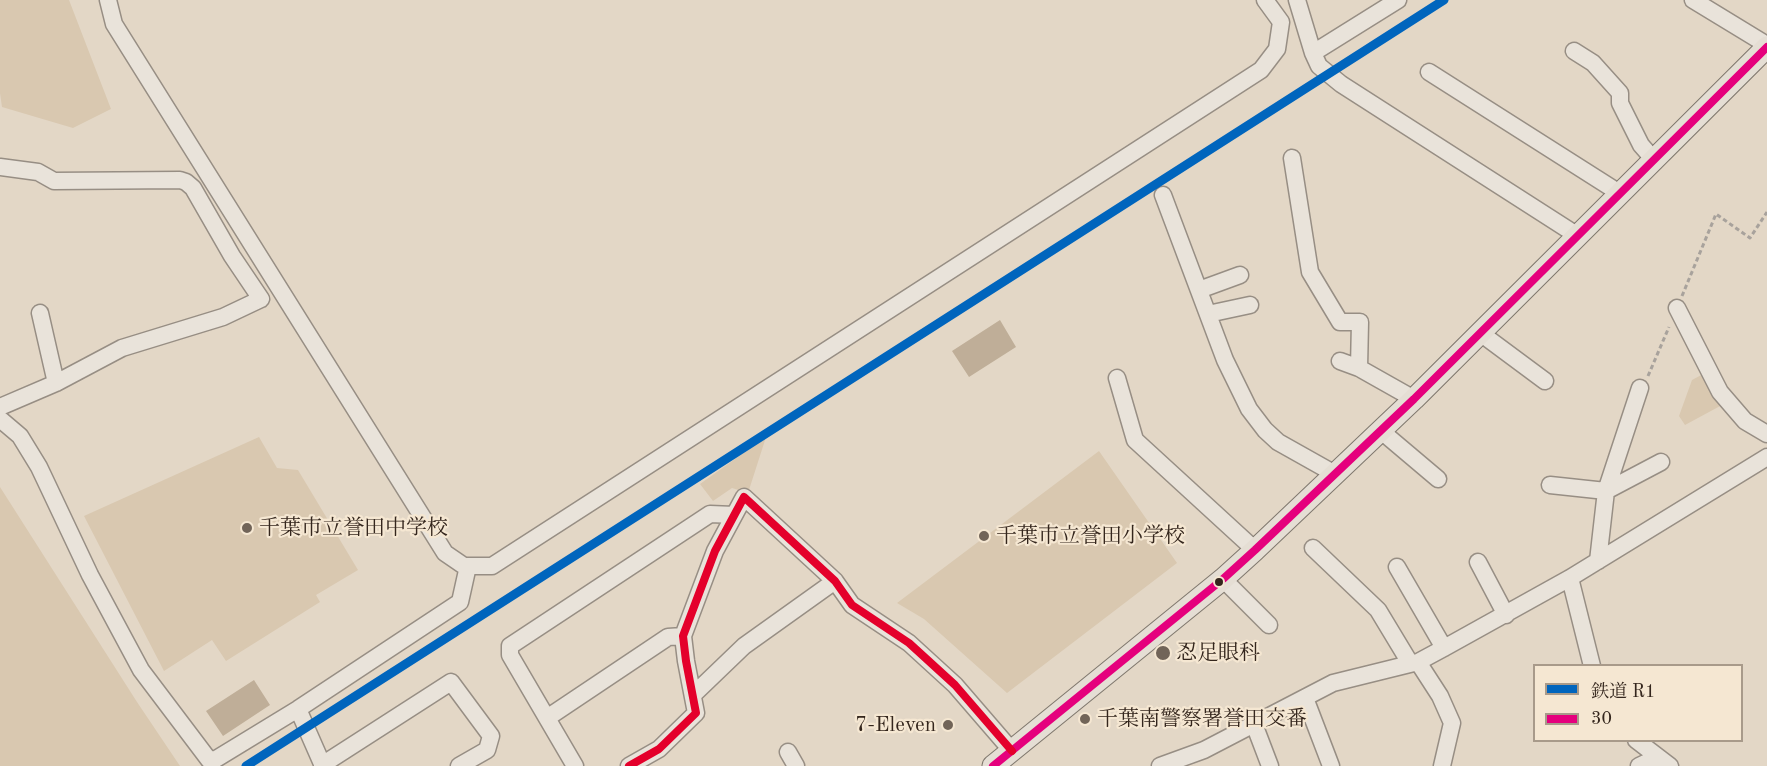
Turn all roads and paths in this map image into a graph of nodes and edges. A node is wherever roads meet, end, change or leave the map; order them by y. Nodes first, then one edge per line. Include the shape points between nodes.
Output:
1 (108, 0) edge
2 (1265, 0) edge
3 (1297, 0) edge
4 (1398, 0) edge
5 (1693, 0) edge
6 (1767, 46) edge
7 (1574, 51) dead end
8 (1313, 53) junction
9 (1429, 72) dead end
10 (1292, 158) dead end
11 (1654, 161) junction
12 (0, 166) edge
13 (1620, 194) junction
14 (1163, 195) dead end
15 (1767, 212) edge
16 (1716, 214) dead end
17 (1578, 236) junction
18 (1240, 275) dead end
19 (1199, 290) junction
20 (1251, 305) dead end
21 (1677, 308) dead end
22 (40, 313) dead end
23 (1208, 315) junction
24 (1479, 332) junction
25 (1340, 361) dead end
26 (1359, 368) junction
27 (1117, 378) dead end
28 (1545, 381) dead end
29 (56, 383) junction
30 (1640, 388) dead end
31 (1414, 399) junction
32 (0, 407) edge
33 (0, 419) edge
34 (1380, 430) junction
35 (1767, 434) edge
36 (1767, 457) edge
37 (1661, 462) dead end
38 (1335, 474) junction
39 (1438, 478) dead end
40 (1550, 484) dead end
41 (1606, 491) junction
42 (734, 515) junction
43 (1313, 548) dead end
44 (1255, 550) junction
45 (1598, 561) junction
46 (1478, 562) dead end
47 (468, 566) junction
48 (1397, 567) dead end
49 (1570, 578) junction
50 (1223, 579) junction
51 (835, 581) junction
52 (1506, 615) junction
53 (1269, 626) dead end
54 (683, 636) junction
55 (1444, 648) junction
56 (1414, 662) junction
57 (1592, 664) edge
58 (693, 695) junction
59 (1305, 698) junction
60 (298, 709) junction
61 (548, 718) junction
62 (1254, 724) junction
63 (1637, 742) edge
64 (1012, 751) junction
65 (1205, 758) edge
66 (1664, 761) edge
67 (1168, 765) edge
68 (323, 766) edge
69 (459, 766) edge
70 (575, 766) edge
71 (629, 766) edge
72 (993, 766) edge
73 (1270, 766) edge
74 (1331, 766) edge
75 (1442, 766) edge
76 (1639, 766) edge

1 - 47 street via 114,24 446,553
2 - 47 street via 1281,22 1277,49 1261,70 492,566
3 - 8 street
4 - 8 street
5 - 6 street
6 - 11 main road
7 - 11 street via 1593,63 1620,93 1620,104
8 - 17 street via 1319,66 1341,84
9 - 13 street
10 - 26 street via 1310,272 1340,322 1360,322
11 - 13 main road
12 - 29 street via 38,171 54,181 186,182 261,299 223,317 122,348
13 - 17 main road
14 - 19 street
15 - 16 path via 1750,238
17 - 24 main road
18 - 19 street
19 - 23 street
20 - 23 street
21 - 35 street via 1720,392 1745,421
22 - 29 street
23 - 38 street via 1249,409 1265,430 1278,442
24 - 28 street
24 - 31 main road
25 - 26 street
26 - 31 street
27 - 44 street via 1135,440
29 - 32 street
30 - 41 street
31 - 34 main road
33 - 60 street via 20,436 39,467 141,670 209,760
34 - 38 main road
34 - 39 street
36 - 45 street
37 - 41 street
38 - 44 main road
40 - 41 street
41 - 45 street
42 - 51 street via 744,497
42 - 54 street via 715,551
42 - 61 street via 710,514 510,646 510,655
43 - 56 street via 1378,610
44 - 50 main road
45 - 49 street
46 - 52 street
47 - 60 street via 460,602
48 - 55 street
49 - 52 street
49 - 57 street
50 - 53 street
50 - 64 main road
51 - 58 street via 744,646
51 - 64 street via 852,605 909,643 955,685
52 - 55 street
54 - 58 street
54 - 61 street via 668,637
55 - 56 street
56 - 59 street via 1334,683
56 - 75 street via 1440,696 1452,723
58 - 71 street via 696,713 659,749
59 - 62 street
59 - 74 street
60 - 68 street
61 - 70 street
62 - 65 street
62 - 73 street
63 - 66 street
64 - 72 main road
65 - 67 street
66 - 76 street
68 - 69 street via 451,682 491,736 487,750

